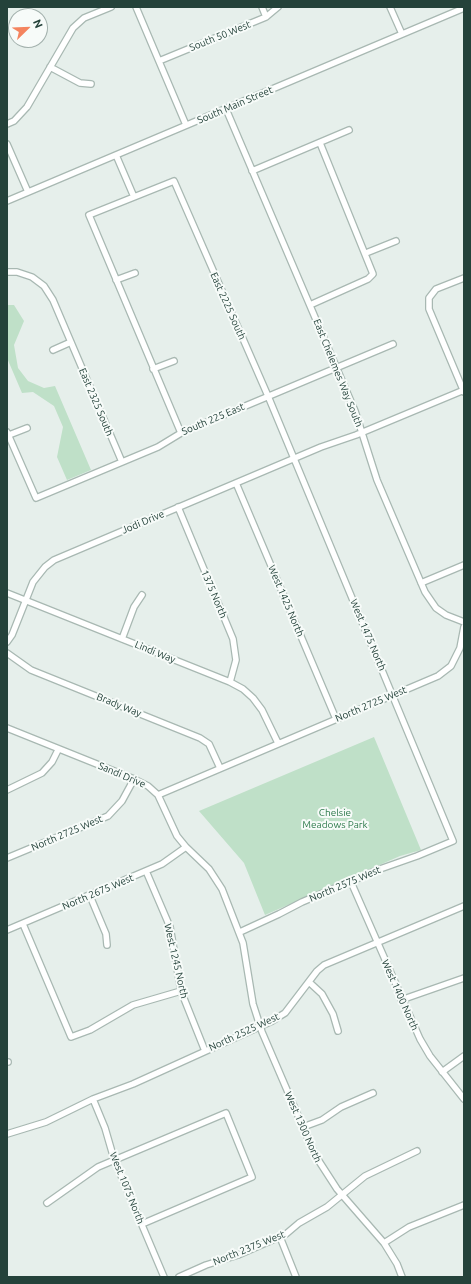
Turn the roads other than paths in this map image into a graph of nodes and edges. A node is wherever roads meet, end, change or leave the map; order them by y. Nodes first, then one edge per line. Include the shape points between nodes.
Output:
1 (111, 7) edge
2 (136, 7) edge
3 (262, 7) edge
4 (278, 7) edge
5 (390, 7) edge
6 (464, 8) edge
7 (266, 16) junction
8 (402, 34) junction
9 (159, 61) junction
10 (50, 67) junction
11 (90, 84) dead end
12 (226, 109) junction
13 (7, 124) edge
14 (186, 125) junction
15 (349, 130) dead end
16 (320, 143) junction
17 (7, 144) edge
18 (116, 155) junction
19 (252, 171) junction
20 (28, 192) junction
21 (134, 197) junction
22 (7, 201) edge
23 (396, 241) dead end
24 (366, 253) junction
25 (7, 272) edge
26 (136, 273) dead end
27 (464, 278) edge
28 (116, 280) junction
29 (310, 305) junction
30 (71, 342) junction
31 (393, 344) dead end
32 (53, 350) dead end
33 (174, 361) dead end
34 (336, 368) junction
35 (154, 369) junction
36 (464, 391) edge
37 (268, 396) junction
38 (27, 428) dead end
39 (282, 430) joint
40 (362, 432) junction
41 (180, 433) junction
42 (8, 434) edge
43 (293, 458) junction
44 (122, 462) junction
45 (236, 483) junction
46 (178, 507) junction
47 (464, 565) edge
48 (421, 583) junction
49 (7, 593) edge
50 (142, 595) dead end
51 (26, 599) junction
52 (464, 622) edge
53 (464, 627) edge
54 (122, 639) junction
55 (7, 642) edge
56 (7, 653) edge
57 (230, 682) junction
58 (393, 695) junction
59 (336, 719) junction
60 (7, 728) edge
61 (278, 743) junction
62 (58, 750) junction
63 (220, 768) junction
64 (134, 779) junction
65 (7, 790) edge
66 (158, 795) junction
67 (453, 841) joint
68 (186, 847) junction
69 (7, 858) edge
70 (146, 871) junction
71 (351, 882) junction
72 (90, 896) junction
73 (464, 906) edge
74 (23, 924) junction
75 (7, 930) edge
76 (240, 932) junction
77 (377, 942) junction
78 (107, 946) dead end
79 (464, 978) edge
80 (309, 982) junction
81 (181, 991) junction
82 (401, 1000) junction
83 (260, 1026) junction
84 (338, 1032) dead end
85 (205, 1051) junction
86 (464, 1056) edge
87 (442, 1072) junction
88 (374, 1093) dead end
89 (92, 1099) junction
90 (464, 1099) edge
91 (303, 1127) junction
92 (7, 1134) edge
93 (417, 1151) dead end
94 (114, 1160) junction
95 (341, 1194) junction
96 (47, 1203) dead end
97 (464, 1205) edge
98 (142, 1224) junction
99 (280, 1237) junction
100 (384, 1243) junction
101 (164, 1277) edge
102 (179, 1277) edge
103 (296, 1277) edge
104 (402, 1277) edge

1 - 10 street via 84,18 73,28
2 - 9 street
3 - 7 street
4 - 7 street, South 50 West
5 - 8 street
6 - 8 street, South Main Street
7 - 9 street, South 50 West
8 - 12 street, South Main Street
9 - 14 street
10 - 11 street via 80,83
10 - 13 street via 27,107 14,121
12 - 14 street, South Main Street
12 - 19 street, East Chelemes Way South
14 - 18 street, South Main Street
15 - 16 street
16 - 19 street
16 - 24 street
17 - 20 street
18 - 20 street, South Main Street
18 - 21 street
19 - 29 street, East Chelemes Way South
20 - 22 street, South Main Street
21 - 28 street via 89,216
21 - 37 street, East 2225 South via 174,181
23 - 24 street
24 - 29 street via 373,274 368,279
25 - 30 street, East 2325 South via 32,277 44,286 53,300
26 - 28 street
27 - 36 street via 436,289 429,298 429,309
28 - 35 street
29 - 34 street, East Chelemes Way South
30 - 32 street
30 - 44 street, East 2325 South
31 - 34 street, South 225 East
33 - 35 street
34 - 37 street, South 225 East
34 - 40 street, East Chelemes Way South
35 - 41 street
36 - 40 street, Jodi Drive
37 - 39 street, East 2225 South
37 - 41 street, South 225 East
38 - 42 street
39 - 43 street, West 1475 North
40 - 43 street, Jodi Drive
40 - 48 street, East Chelemes Way South via 383,495
41 - 44 street, South 225 East via 158,447
42 - 44 street, South 225 East via 36,498
43 - 45 street, Jodi Drive
43 - 58 street, West 1475 North
45 - 46 street, Jodi Drive
45 - 59 street, West 1425 North
46 - 51 street, Jodi Drive via 54,560 38,574
46 - 57 street, 1375 North via 233,639 236,660
47 - 48 street
48 - 52 street, East Chelemes Way South via 436,608
49 - 51 street, Lindi Way
50 - 54 street via 134,607
51 - 54 street, Lindi Way
51 - 55 street, Jodi Drive
53 - 58 street, North 2725 West via 460,648 451,666 438,676
54 - 57 street, Lindi Way
56 - 63 street, Brady Way via 31,670 200,738 209,744
57 - 61 street, Lindi Way via 253,698 268,720
58 - 59 street, North 2725 West
58 - 67 street, West 1475 North
59 - 61 street, North 2725 West
60 - 62 street, Sandi Drive
61 - 63 street
62 - 64 street, Sandi Drive
62 - 65 street via 42,773
63 - 66 street
64 - 66 street, Sandi Drive
64 - 69 street, North 2725 West via 122,801 108,816
66 - 68 street, West 1300 North via 173,828
67 - 71 street, North 2575 West
68 - 70 street, North 2675 West via 169,861
68 - 76 street, West 1300 North via 216,878
70 - 72 street, North 2675 West
70 - 81 street, West 1245 North via 170,927
71 - 76 street, North 2575 West
71 - 77 street, West 1400 North
72 - 74 street, North 2675 West
72 - 78 street via 106,934
73 - 77 street, North 2525 West
74 - 75 street, North 2675 West
74 - 81 street via 70,1037 90,1030 133,1005
76 - 83 street, West 1300 North via 253,1004
77 - 80 street, North 2525 West via 324,965
77 - 82 street, West 1400 North
79 - 82 street
80 - 83 street, North 2525 West via 285,1013
80 - 84 street via 322,994 333,1014
81 - 85 street, West 1245 North
82 - 87 street, West 1400 North via 420,1039
83 - 85 street, North 2525 West
83 - 91 street, West 1300 North
85 - 89 street, North 2525 West via 133,1084
86 - 87 street
87 - 90 street, West 1400 North
88 - 91 street
89 - 92 street, North 2525 West via 46,1122
89 - 94 street, West 1075 North via 105,1128
91 - 95 street, West 1300 North via 324,1171
93 - 95 street, North 2375 West via 364,1176
94 - 96 street via 92,1170
94 - 98 street, West 1075 North
94 - 98 street via 226,1113 252,1177
95 - 99 street, North 2375 West via 327,1207
95 - 100 street, West 1300 North
97 - 100 street via 409,1227
98 - 101 street, West 1075 North
99 - 102 street, North 2375 West
99 - 103 street
100 - 104 street, West 1300 North

